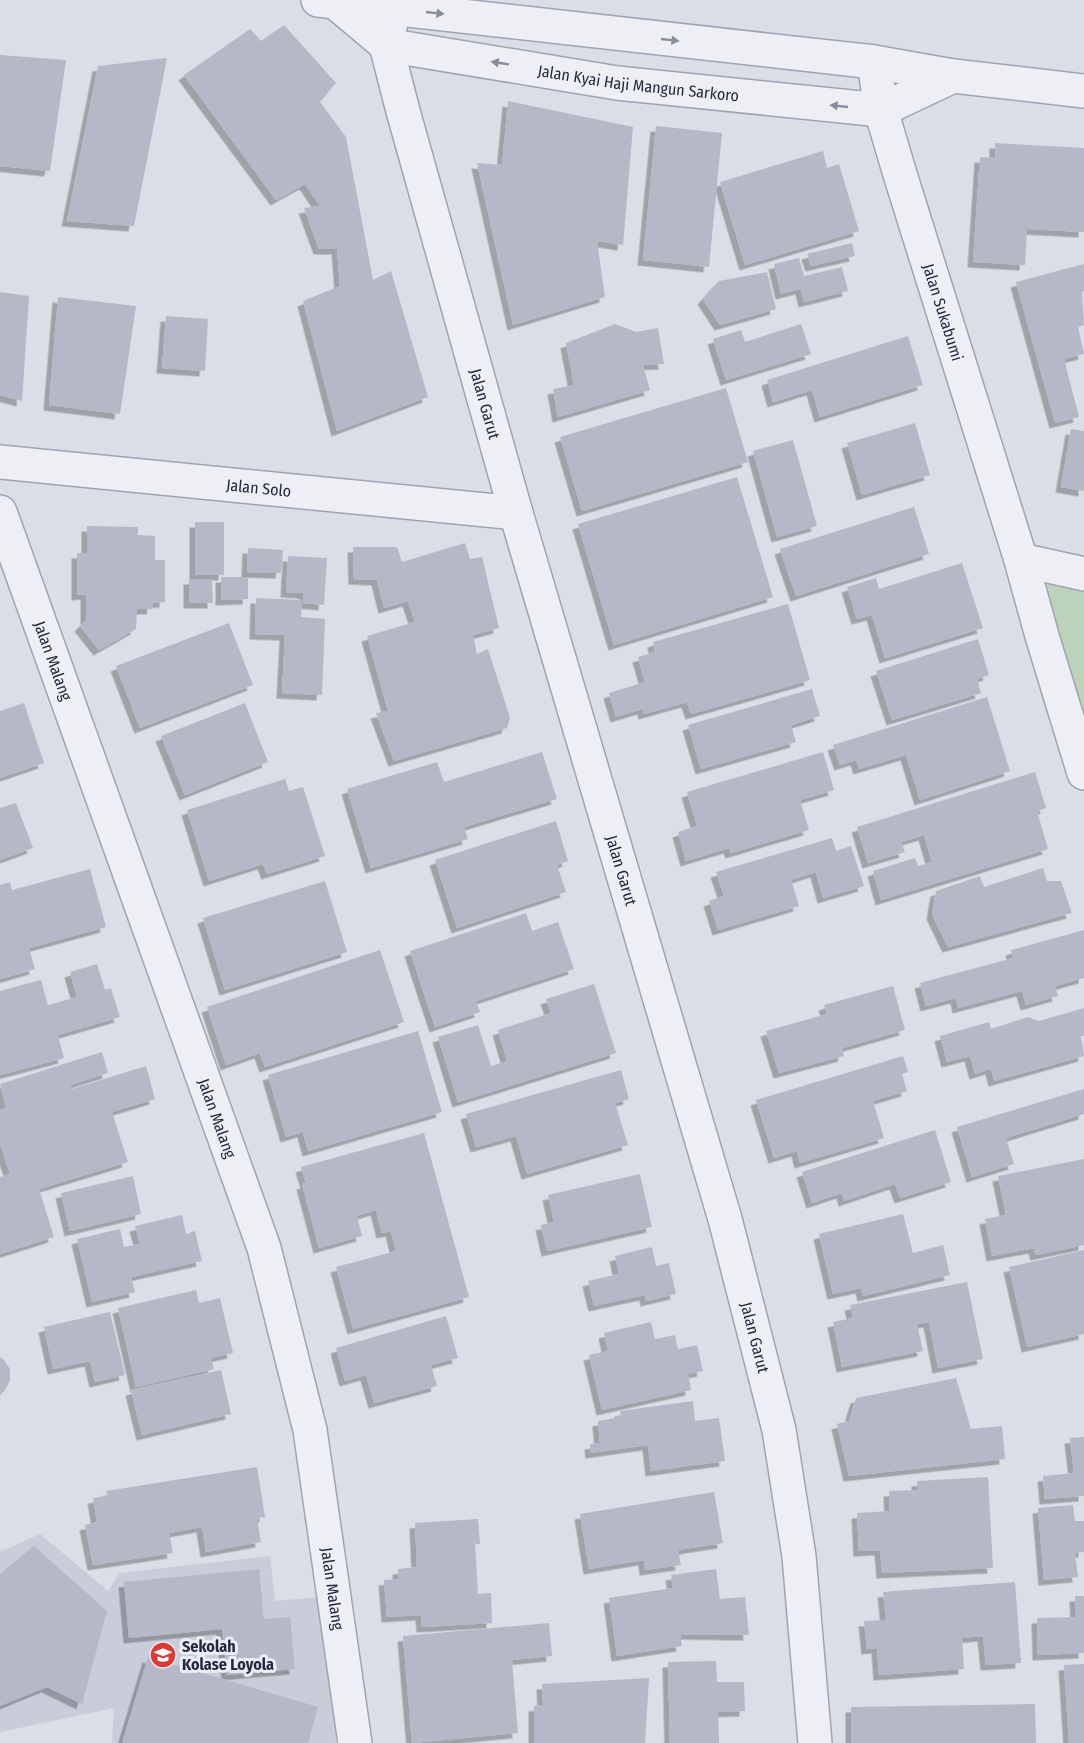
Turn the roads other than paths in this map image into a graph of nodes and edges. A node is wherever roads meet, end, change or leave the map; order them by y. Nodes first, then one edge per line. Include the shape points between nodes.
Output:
1 (326, 1) edge
2 (394, 8) junction
3 (621, 34) junction
4 (386, 45) junction
5 (874, 62) junction
6 (953, 76) junction
7 (616, 82) junction
8 (1084, 91) edge
9 (881, 110) junction
10 (0, 462) edge
11 (0, 512) edge
12 (516, 513) junction
13 (1021, 560) junction
14 (1084, 574) edge
15 (1084, 773) edge
16 (355, 1743) edge
17 (815, 1743) edge

1 - 2 street
1 - 4 street
2 -> 3 street
2 - 4 street, Jalan Garut
3 -> 5 street
3 - 7 street
7 -> 4 street, Jalan Kyai Haji Mangun Sarkoro
4 - 12 street, Jalan Garut
5 - 6 street
5 - 9 street, Jalan Sukabumi
6 - 8 street
6 - 9 street
9 -> 7 street, Jalan Kyai Haji Mangun Sarkoro
9 - 13 street, Jalan Sukabumi
10 - 12 street, Jalan Solo
11 - 16 street, Jalan Malang via 264,1248 310,1430
12 - 17 street, Jalan Garut via 725,1219 776,1419 799,1556
13 - 14 street
13 - 15 street, Jalan Sukabumi

